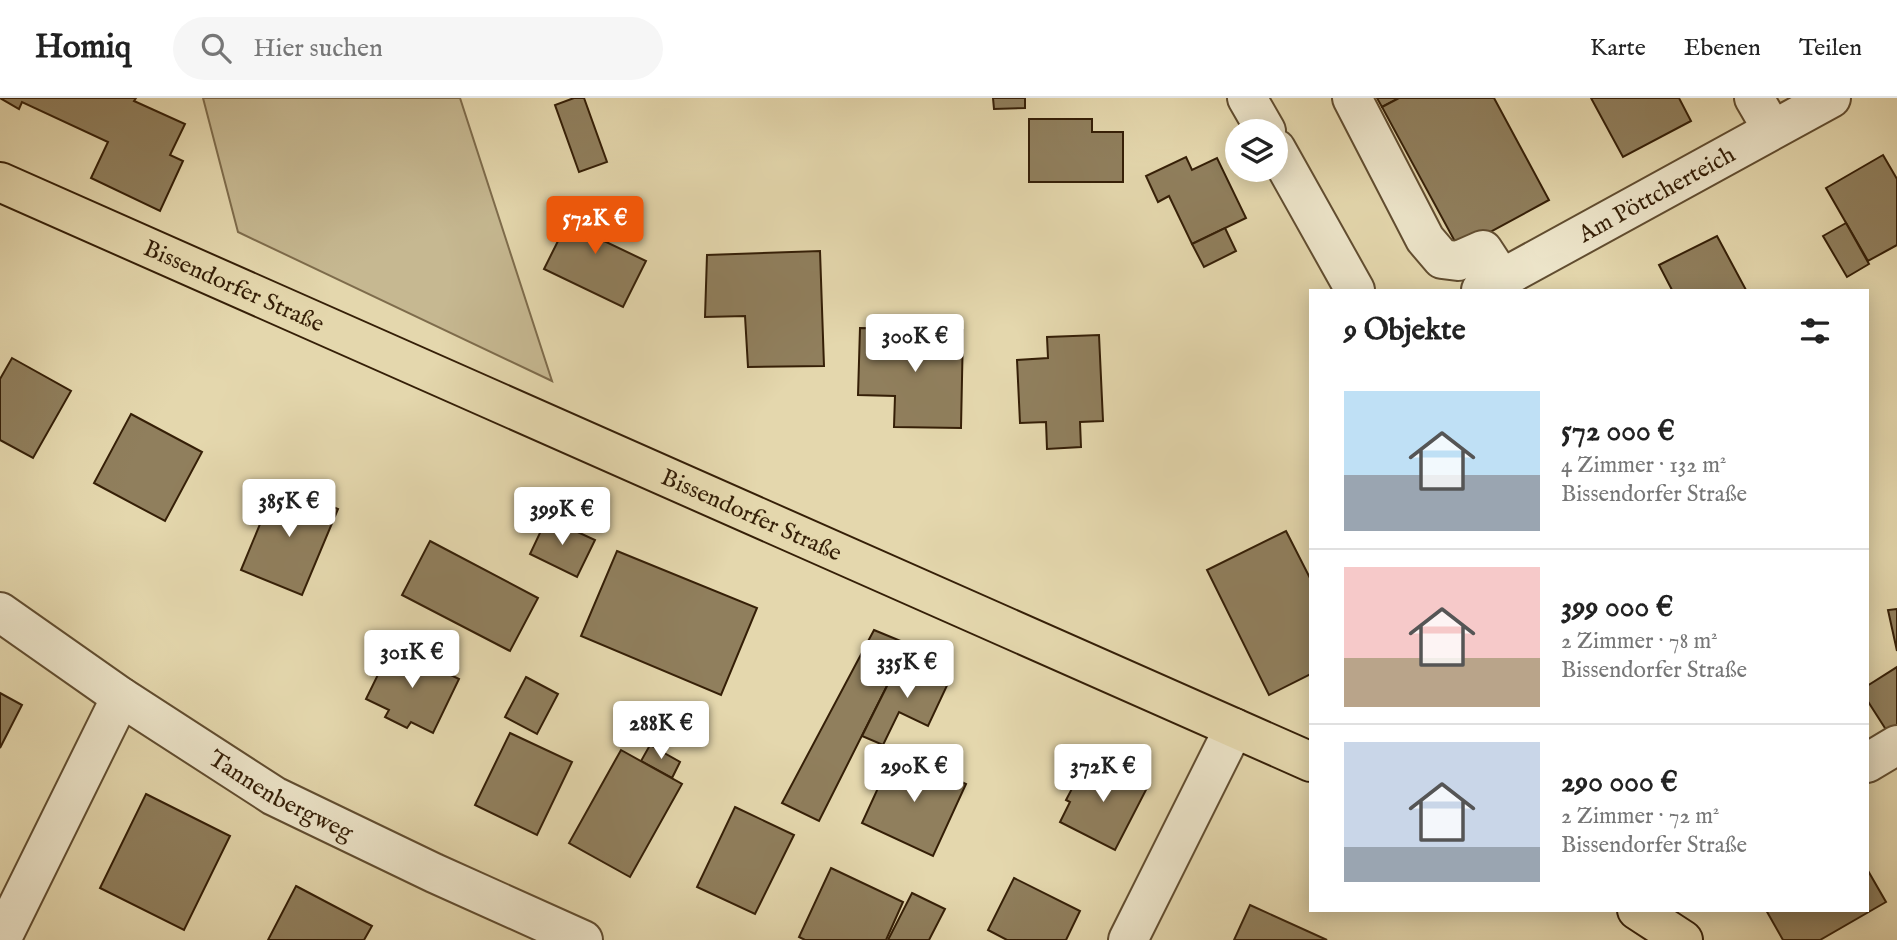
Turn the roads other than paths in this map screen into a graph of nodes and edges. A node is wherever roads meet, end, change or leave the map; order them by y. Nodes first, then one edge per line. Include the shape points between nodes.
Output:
1 (1247, 98) edge
2 (1352, 98) edge
3 (1831, 98) edge
4 (1763, 114) edge
5 (1259, 119) edge
6 (1288, 170) edge
7 (0, 182) edge
8 (1492, 285) edge
9 (1354, 289) edge
10 (0, 612) edge
11 (121, 697) junction
12 (1234, 727) junction
13 (1897, 745) edge
14 (1309, 761) edge
15 (1869, 762) edge
16 (1640, 912) edge
17 (1, 940) edge
18 (583, 940) edge
19 (1128, 940) edge
20 (1683, 940) edge

1 - 5 street
2 - 8 street via 1425,239 1442,259 1458,261 1483,250
3 - 4 street, Am Pöttcherteich
4 - 8 street, Am Pöttcherteich
6 - 9 street
7 - 12 main road, Bissendorfer Straße
10 - 11 street, Tannenbergweg
11 - 17 street
11 - 18 street, Tannenbergweg via 274,796
12 - 14 main road, Bissendorfer Straße
12 - 19 street
13 - 15 street
16 - 20 main road

